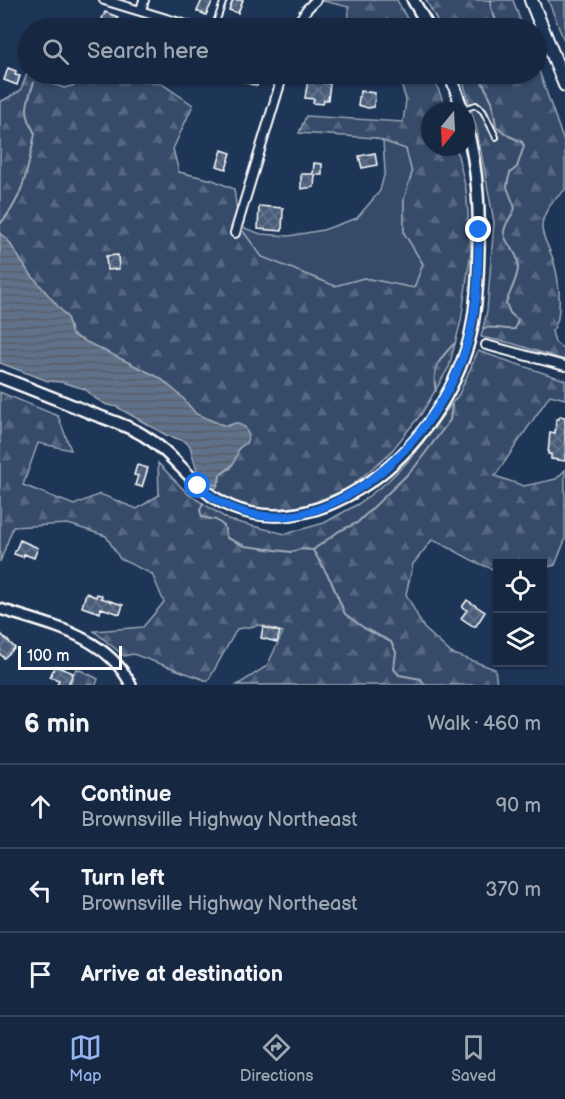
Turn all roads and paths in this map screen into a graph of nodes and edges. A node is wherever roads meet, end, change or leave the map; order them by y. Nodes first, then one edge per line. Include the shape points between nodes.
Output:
1 (104, 0) edge
2 (144, 0) edge
3 (224, 0) edge
4 (316, 0) edge
5 (413, 0) edge
6 (531, 0) edge
7 (112, 1) edge
8 (141, 10) junction
9 (165, 18) edge
10 (218, 18) edge
11 (301, 18) edge
12 (423, 18) edge
13 (538, 18) edge
14 (547, 40) edge
15 (281, 84) edge
16 (453, 84) edge
17 (565, 86) edge
18 (459, 102) edge
19 (475, 105) edge
20 (496, 137) dead end
21 (473, 156) edge
22 (235, 233) dead end
23 (486, 345) dead end
24 (565, 366) edge
25 (0, 377) edge
26 (0, 609) edge
27 (131, 685) edge

1 - 7 street
2 - 8 street
3 - 10 lane
4 - 11 street
5 - 12 main road
6 - 13 highway
7 - 8 street
8 - 9 street
14 - 17 highway
15 - 22 street
16 - 18 main road
19 - 20 lane via 483,111
21 - 25 main road via 480,206 476,300 467,348 443,399 419,435 379,475 344,498 282,516 232,508 207,494 165,451 141,434
23 - 24 street
26 - 27 street via 91,642 122,668

